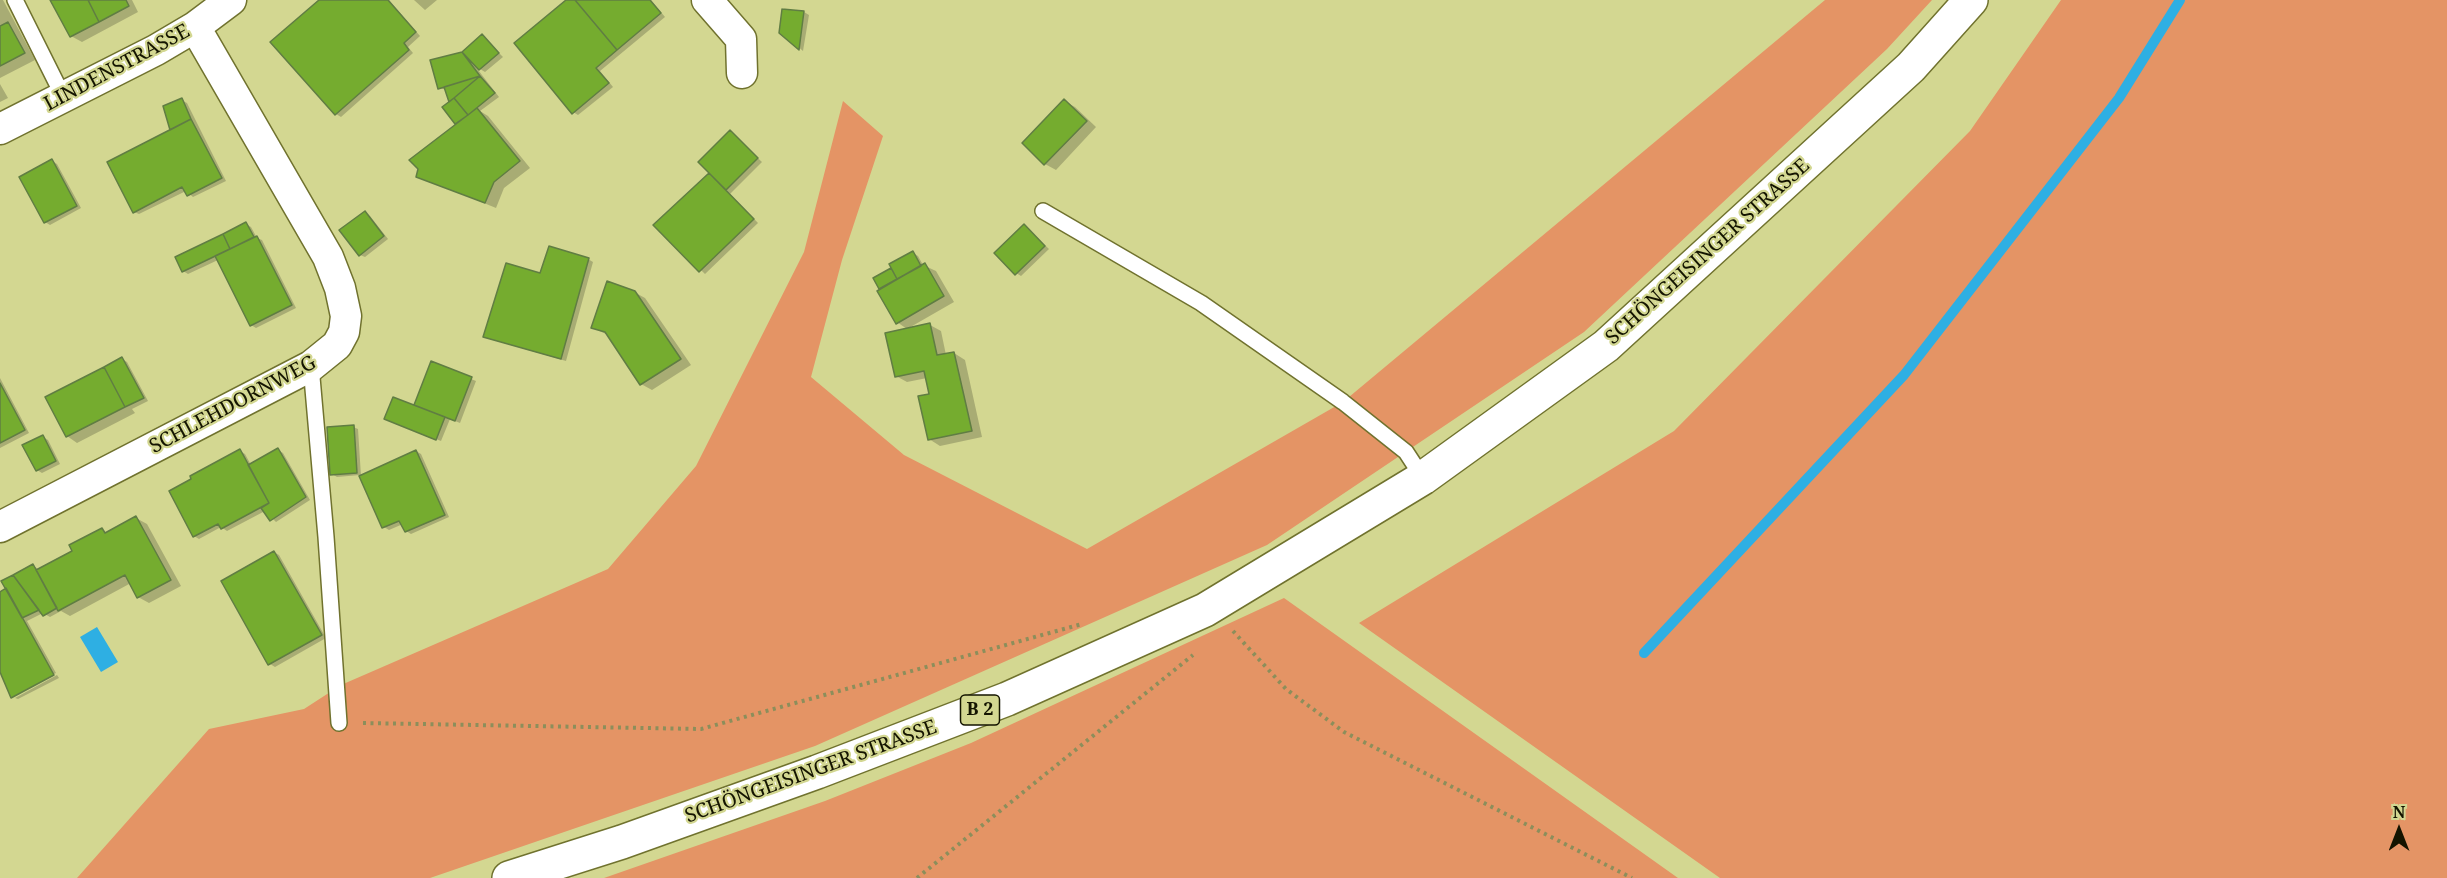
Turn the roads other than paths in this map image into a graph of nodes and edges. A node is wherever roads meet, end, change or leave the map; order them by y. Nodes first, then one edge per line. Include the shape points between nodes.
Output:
1 (15, 0) edge
2 (231, 0) edge
3 (707, 0) edge
4 (1971, 0) edge
5 (195, 27) junction
6 (742, 73) dead end
7 (63, 96) junction
8 (0, 129) edge
9 (1043, 211) dead end
10 (311, 366) junction
11 (1423, 478) junction
12 (0, 527) edge
13 (339, 723) road end
14 (509, 878) edge

1 - 7 lane
2 - 5 street, LINDENSTRASSE
3 - 6 street via 741,39
4 - 11 main road, SCHÖNGEISINGER STRASSE via 1911,67 1606,346
5 - 7 street, LINDENSTRASSE
5 - 10 street, SCHLEHDORNWEG via 312,227 340,288 346,316 344,332 337,345
7 - 8 street, LINDENSTRASSE
9 - 11 lane via 1201,303 1343,402 1406,452
10 - 12 street, SCHLEHDORNWEG
10 - 13 lane
11 - 14 main road, SCHÖNGEISINGER STRASSE / B 2 via 1205,610 1006,699 818,772

